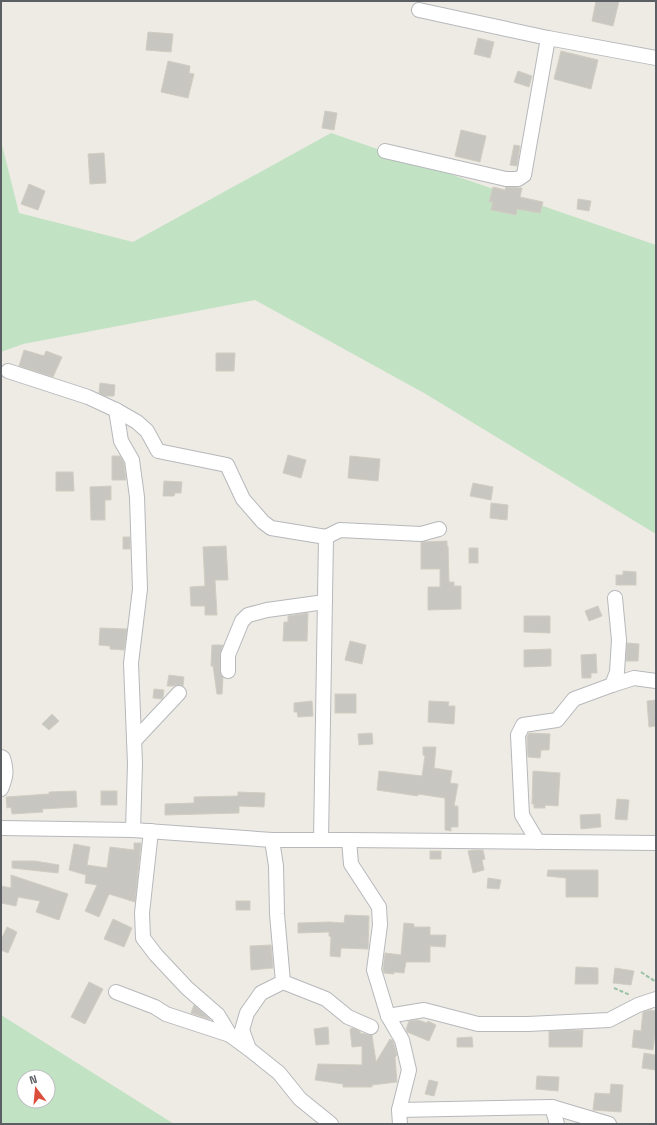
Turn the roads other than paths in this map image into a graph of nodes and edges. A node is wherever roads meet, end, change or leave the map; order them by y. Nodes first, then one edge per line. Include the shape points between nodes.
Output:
1 (419, 10) dead end
2 (548, 38) junction
3 (656, 58) edge
4 (385, 151) dead end
5 (8, 371) dead end
6 (116, 410) junction
7 (439, 529) dead end
8 (326, 537) junction
9 (615, 598) dead end
10 (325, 602) junction
11 (228, 671) dead end
12 (656, 681) edge
13 (612, 685) junction
14 (179, 693) dead end
15 (134, 741) junction
16 (1, 757) edge
17 (1, 789) edge
18 (1, 828) edge
19 (133, 830) junction
20 (151, 831) junction
21 (272, 840) junction
22 (322, 840) junction
23 (349, 840) junction
24 (538, 842) junction
25 (656, 843) edge
26 (283, 982) junction
27 (116, 992) dead end
28 (656, 999) edge
29 (388, 1016) junction
30 (371, 1027) dead end
31 (230, 1035) junction
32 (249, 1049) junction
33 (552, 1108) junction
34 (399, 1110) junction
35 (331, 1124) edge
36 (400, 1124) edge
37 (557, 1124) edge
38 (609, 1124) edge

1 - 2 street
2 - 3 street
2 - 4 street via 524,175 518,179 506,179
5 - 6 street via 88,397
6 - 8 street via 147,431 158,451 227,465 243,499 271,528
6 - 15 street via 121,441 132,460 136,497 140,589 131,663
7 - 8 street via 421,534 340,530
8 - 10 street
9 - 13 street via 620,640 618,672
10 - 11 street via 248,615 242,621 228,655
10 - 22 street
12 - 13 street via 634,678
13 - 24 street via 574,699 557,720 523,725 518,735 522,816
14 - 15 street
15 - 19 street
16 - 17 street via 6,768
18 - 19 street
19 - 20 street
20 - 21 street
20 - 31 street via 142,913 143,938 156,956 187,988 218,1015
21 - 22 street
21 - 26 street
22 - 23 street
23 - 24 street
23 - 29 street via 351,864 379,907 380,925 374,970
24 - 25 street
26 - 30 street via 326,998 348,1017
26 - 32 street via 261,993 247,1013 242,1030
27 - 31 street via 166,1014
28 - 29 street via 609,1020 478,1024 424,1010
29 - 34 street via 402,1040 410,1070
31 - 32 street
32 - 35 street
33 - 34 street
33 - 37 street
33 - 38 street
34 - 36 street

